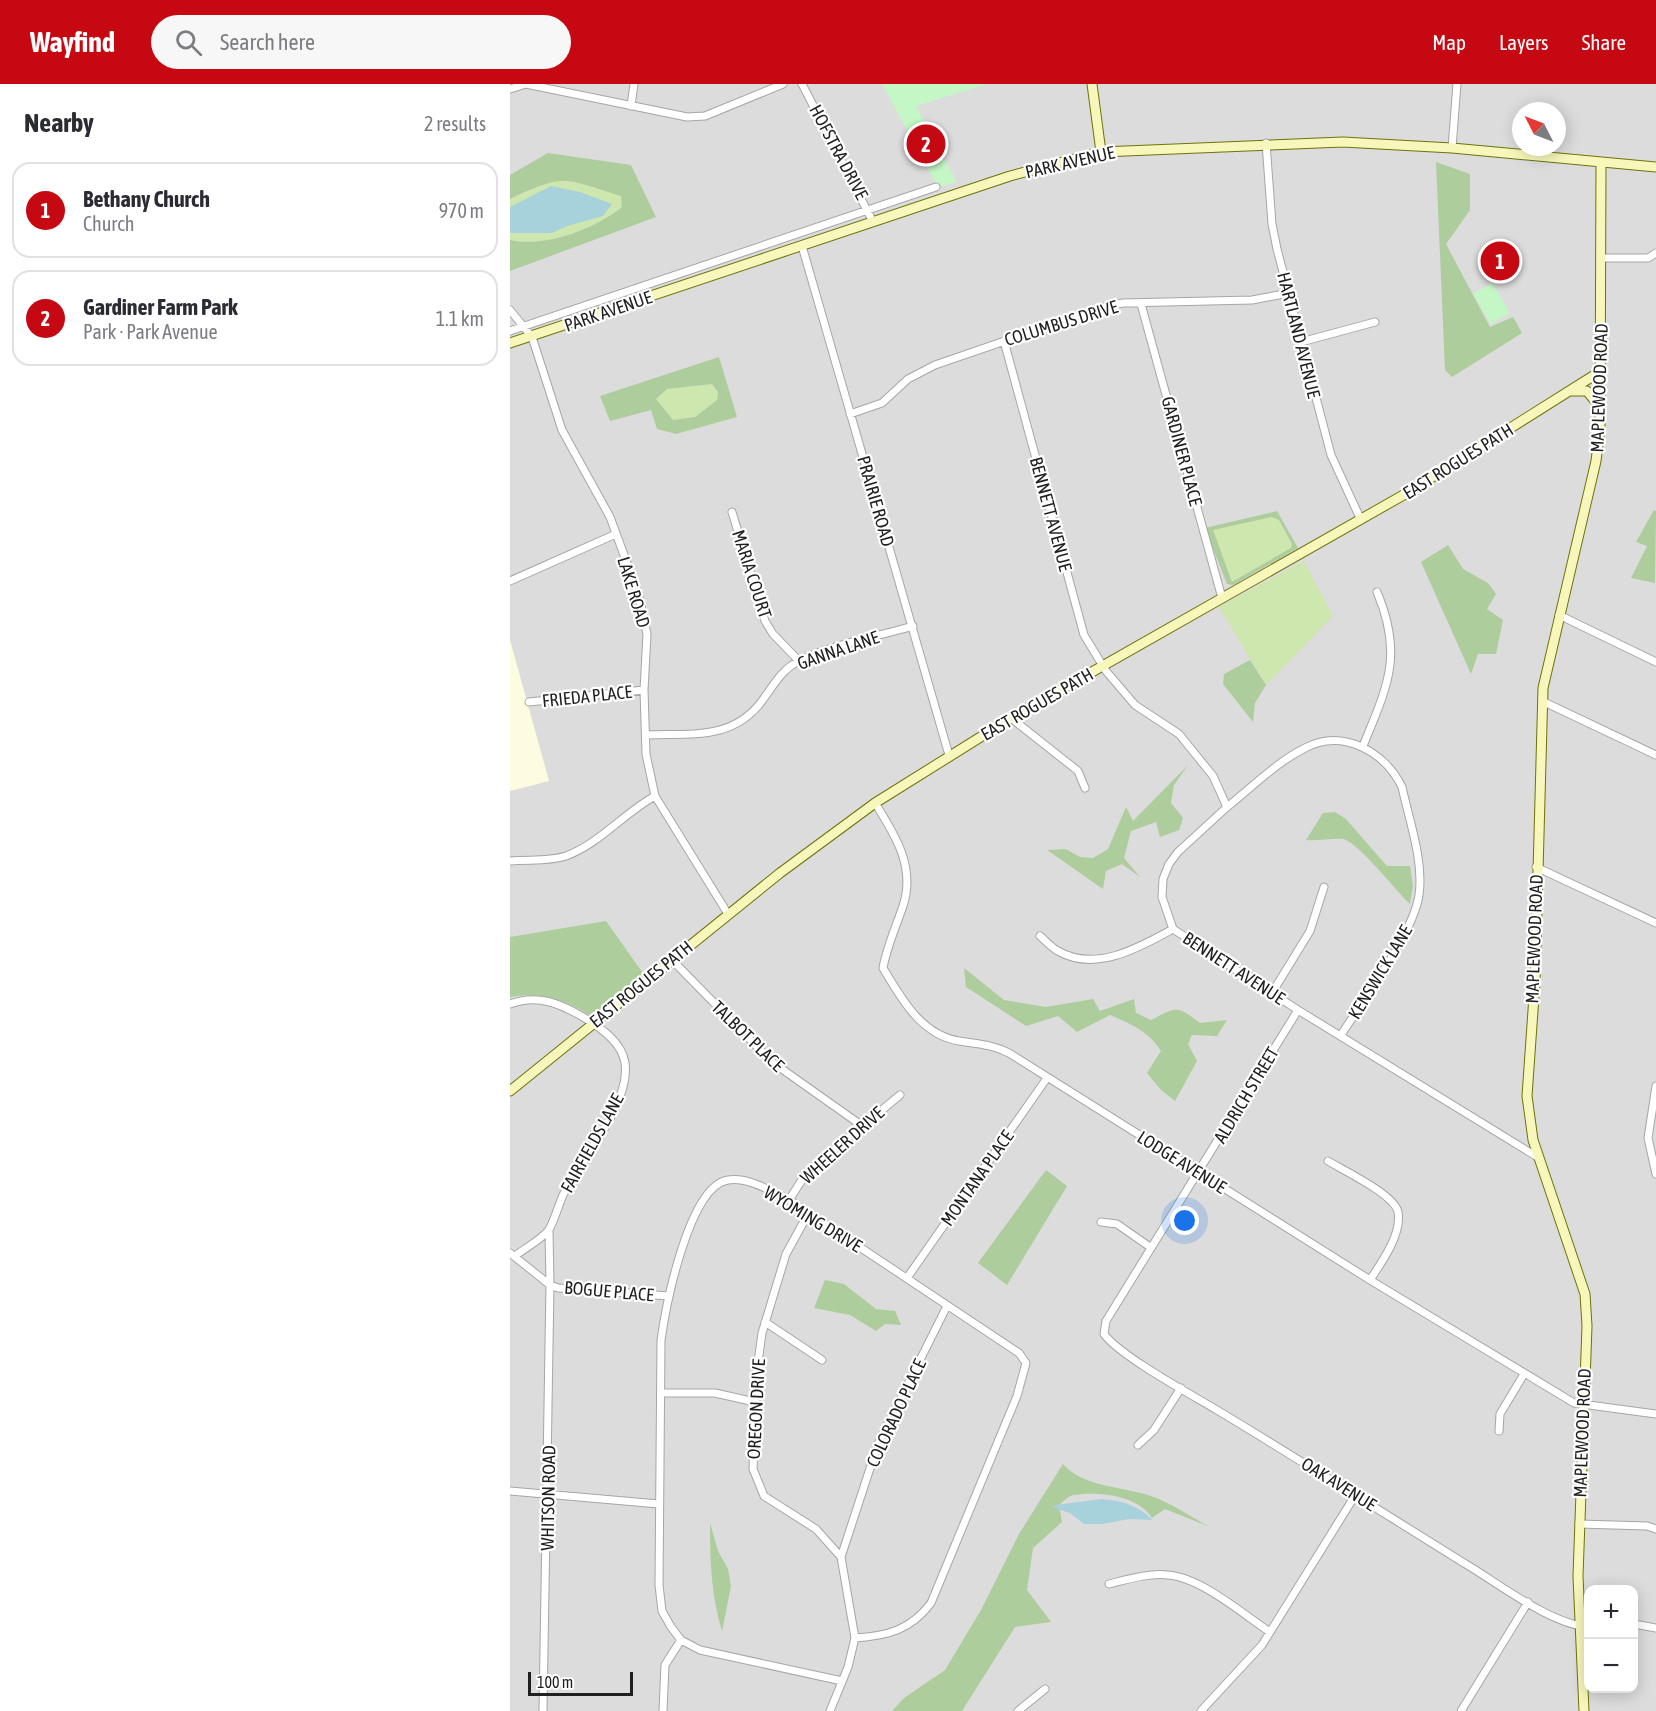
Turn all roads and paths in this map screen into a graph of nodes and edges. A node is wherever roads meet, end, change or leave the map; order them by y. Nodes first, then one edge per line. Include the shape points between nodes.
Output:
1 (526, 84) edge
2 (634, 84) edge
3 (783, 84) edge
4 (802, 84) edge
5 (1092, 84) edge
6 (1457, 84) edge
7 (510, 88) edge
8 (631, 106) junction
9 (1266, 143) junction
10 (1452, 148) junction
11 (1101, 152) junction
12 (1601, 164) junction
13 (1656, 167) edge
14 (936, 186) dead end
15 (868, 208) junction
16 (873, 222) junction
17 (802, 246) junction
18 (1656, 253) edge
19 (1601, 258) junction
20 (1289, 293) junction
21 (1141, 304) junction
22 (510, 310) edge
23 (1375, 322) dead end
24 (522, 328) junction
25 (510, 331) edge
26 (532, 337) junction
27 (1004, 340) junction
28 (1301, 342) junction
29 (510, 343) edge
30 (1601, 370) junction
31 (1569, 391) junction
32 (1601, 412) junction
33 (850, 414) junction
34 (732, 512) dead end
35 (1361, 520) junction
36 (616, 534) junction
37 (510, 581) edge
38 (1377, 592) dead end
39 (1222, 598) junction
40 (1559, 615) junction
41 (913, 626) junction
42 (800, 661) junction
43 (1656, 662) edge
44 (1102, 666) junction
45 (644, 690) junction
46 (1542, 701) junction
47 (529, 702) dead end
48 (1011, 718) junction
49 (646, 735) junction
50 (1363, 746) junction
51 (949, 755) junction
52 (1656, 755) edge
53 (1085, 788) dead end
54 (655, 796) junction
55 (875, 803) junction
56 (1227, 807) junction
57 (510, 861) edge
58 (1536, 867) junction
59 (1324, 887) dead end
60 (728, 914) junction
61 (1656, 923) edge
62 (1173, 929) junction
63 (1040, 936) dead end
64 (672, 960) junction
65 (1272, 993) junction
66 (510, 1004) edge
67 (1298, 1010) junction
68 (593, 1023) junction
69 (1341, 1035) junction
70 (1047, 1078) junction
71 (1656, 1086) edge
72 (510, 1091) edge
73 (900, 1095) dead end
74 (861, 1125) junction
75 (1539, 1158) junction
76 (1328, 1161) dead end
77 (1200, 1173) junction
78 (1656, 1174) edge
79 (789, 1200) junction
80 (807, 1214) junction
81 (1101, 1222) dead end
82 (549, 1230) junction
83 (1150, 1247) junction
84 (512, 1255) edge
85 (907, 1278) junction
86 (1370, 1280) junction
87 (550, 1285) junction
88 (669, 1296) junction
89 (947, 1306) junction
90 (765, 1322) junction
91 (1104, 1334) joint
92 (822, 1360) dead end
93 (1524, 1374) junction
94 (1181, 1388) junction
95 (661, 1393) junction
96 (755, 1402) junction
97 (1583, 1406) junction
98 (1656, 1414) edge
99 (1499, 1431) dead end
100 (1138, 1445) dead end
101 (510, 1491) edge
102 (549, 1493) junction
103 (1356, 1494) junction
104 (659, 1504) junction
105 (1579, 1524) junction
106 (1656, 1529) edge
107 (841, 1557) junction
108 (1109, 1584) dead end
109 (1528, 1602) junction
110 (1638, 1625) edge
111 (1584, 1626) edge
112 (1656, 1628) edge
113 (1270, 1632) junction
114 (855, 1638) junction
115 (1584, 1639) edge
116 (681, 1640) junction
117 (842, 1681) junction
118 (1045, 1689) dead end
119 (543, 1711) edge
120 (663, 1711) edge
121 (830, 1711) edge
122 (1018, 1711) edge
123 (1201, 1711) edge
124 (1461, 1711) edge
125 (1584, 1711) edge

1 - 7 street
1 - 8 street
2 - 8 street
3 - 8 street via 705,116 670,116
4 - 15 street, HOFSTRA DRIVE
5 - 11 street
6 - 10 street
9 - 10 street, PARK AVENUE via 1343,142
9 - 11 street, PARK AVENUE
9 - 20 street, HARTLAND AVENUE via 1272,224
10 - 12 street, PARK AVENUE
11 - 16 street, PARK AVENUE via 1058,161
12 - 13 street, PARK AVENUE
12 - 19 street, MAPLEWOOD ROAD
14 - 15 street
15 - 16 street, HOFSTRA DRIVE
15 - 24 street
16 - 17 street, PARK AVENUE
17 - 26 street, PARK AVENUE
17 - 33 street, PRAIRIE ROAD
18 - 19 street via 1648,258
19 - 30 street, MAPLEWOOD ROAD
20 - 21 street, COLUMBUS DRIVE via 1252,300
20 - 28 street, HARTLAND AVENUE
21 - 27 street, COLUMBUS DRIVE via 1107,306
21 - 39 street, GARDINER PLACE
22 - 24 street, LAKE ROAD
23 - 28 street
24 - 25 street
24 - 26 street, LAKE ROAD
26 - 29 street, PARK AVENUE
26 - 36 street, LAKE ROAD via 569,447 602,501
27 - 33 street, COLUMBUS DRIVE via 921,372 882,403
27 - 44 street, BENNETT AVENUE via 1076,610 1084,635
28 - 35 street, HARTLAND AVENUE via 1331,455
30 - 31 street, EAST ROGUES PATH
30 - 32 street, MAPLEWOOD ROAD
31 - 32 street via 1591,393
31 - 35 street, EAST ROGUES PATH
32 - 40 street, MAPLEWOOD ROAD via 1596,461
33 - 41 street, PRAIRIE ROAD
34 - 42 street, MARIA COURT via 765,621
35 - 39 street, EAST ROGUES PATH
36 - 37 street
36 - 45 street, LAKE ROAD via 644,614
38 - 50 street via 1392,637 1392,656 1384,693
39 - 44 street, EAST ROGUES PATH
40 - 43 street
40 - 46 street, MAPLEWOOD ROAD
41 - 42 street, GANNA LANE
41 - 51 street, PRAIRIE ROAD
42 - 49 street, GANNA LANE via 778,678 761,703 741,722 714,732
44 - 48 street, EAST ROGUES PATH
44 - 56 street, BENNETT AVENUE via 1135,705 1179,734 1213,776
45 - 47 street, FRIEDA PLACE
45 - 49 street, LAKE ROAD
46 - 52 street
46 - 58 street, MAPLEWOOD ROAD
48 - 51 street, EAST ROGUES PATH
48 - 53 street via 1078,771
49 - 54 street, LAKE ROAD
50 - 56 street via 1338,742 1307,746
50 - 69 street, KENSWICK LANE via 1385,762 1402,787 1420,875 1419,896 1405,933
51 - 55 street, EAST ROGUES PATH
54 - 57 street via 566,856
54 - 60 street, LAKE ROAD
55 - 60 street, EAST ROGUES PATH
55 - 70 street, LODGE AVENUE via 906,859 904,904 886,949 883,968 894,986 924,1025 940,1036 993,1045
56 - 62 street, BENNETT AVENUE via 1169,864 1162,897
58 - 61 street
58 - 75 street, MAPLEWOOD ROAD via 1535,982 1527,1096
59 - 65 street via 1310,931
60 - 64 street, EAST ROGUES PATH
62 - 63 street via 1129,952 1097,959 1058,952
62 - 65 street, BENNETT AVENUE
64 - 68 street, EAST ROGUES PATH
64 - 74 street, TALBOT PLACE via 772,1062
65 - 67 street, BENNETT AVENUE
66 - 68 street, FAIRFIELDS LANE via 543,999 567,1007
67 - 69 street, BENNETT AVENUE
67 - 77 street, ALDRICH STREET
68 - 72 street, EAST ROGUES PATH
68 - 82 street, FAIRFIELDS LANE via 622,1053 625,1084 619,1101 564,1192
69 - 75 street, BENNETT AVENUE
70 - 77 street, LODGE AVENUE
70 - 85 street, MONTANA PLACE
71 - 78 street via 1648,1138
73 - 74 street, WHEELER DRIVE
74 - 79 street, WHEELER DRIVE via 807,1172
75 - 97 street, MAPLEWOOD ROAD via 1585,1294
76 - 86 street via 1376,1190 1398,1211 1398,1226
77 - 83 street, ALDRICH STREET
77 - 86 street, LODGE AVENUE
79 - 80 street, WYOMING DRIVE
79 - 88 street, WYOMING DRIVE via 745,1181 729,1180 706,1192 697,1208
80 - 85 street, WYOMING DRIVE
80 - 90 street, OREGON DRIVE via 786,1254
81 - 83 street via 1117,1224
82 - 84 street
82 - 87 street, WHITSON ROAD
83 - 91 street, ALDRICH STREET via 1106,1321
84 - 87 street
85 - 89 street, WYOMING DRIVE
86 - 93 street, LODGE AVENUE
87 - 88 street, BOGUE PLACE
87 - 102 street, WHITSON ROAD
88 - 95 street, WYOMING DRIVE via 661,1340
89 - 107 street, COLORADO PLACE via 878,1444
89 - 114 street, WYOMING DRIVE via 1019,1353 1026,1364 1024,1376 931,1603 921,1617 892,1634
90 - 92 street
90 - 96 street, OREGON DRIVE
91 - 94 street, OAK AVENUE via 1115,1346
93 - 97 street, LODGE AVENUE
93 - 99 street via 1500,1414
94 - 100 street via 1154,1430
94 - 103 street, OAK AVENUE
95 - 96 street via 715,1393
95 - 104 street, WYOMING DRIVE
96 - 107 street, OREGON DRIVE via 753,1469 764,1496 816,1529
97 - 98 street, LODGE AVENUE
97 - 105 street, MAPLEWOOD ROAD
101 - 102 street
102 - 104 street
102 - 119 street, WHITSON ROAD
103 - 109 street, OAK AVENUE
103 - 113 street
104 - 116 street, WYOMING DRIVE via 662,1611
105 - 106 street
105 - 111 street, MAPLEWOOD ROAD
107 - 114 street
108 - 113 street via 1144,1575 1189,1580
109 - 111 street, OAK AVENUE via 1572,1626
109 - 124 street
110 - 112 street
113 - 123 street
114 - 117 street
115 - 125 street, MAPLEWOOD ROAD
116 - 117 street via 718,1656
116 - 120 street via 665,1665
117 - 121 street
118 - 122 street

